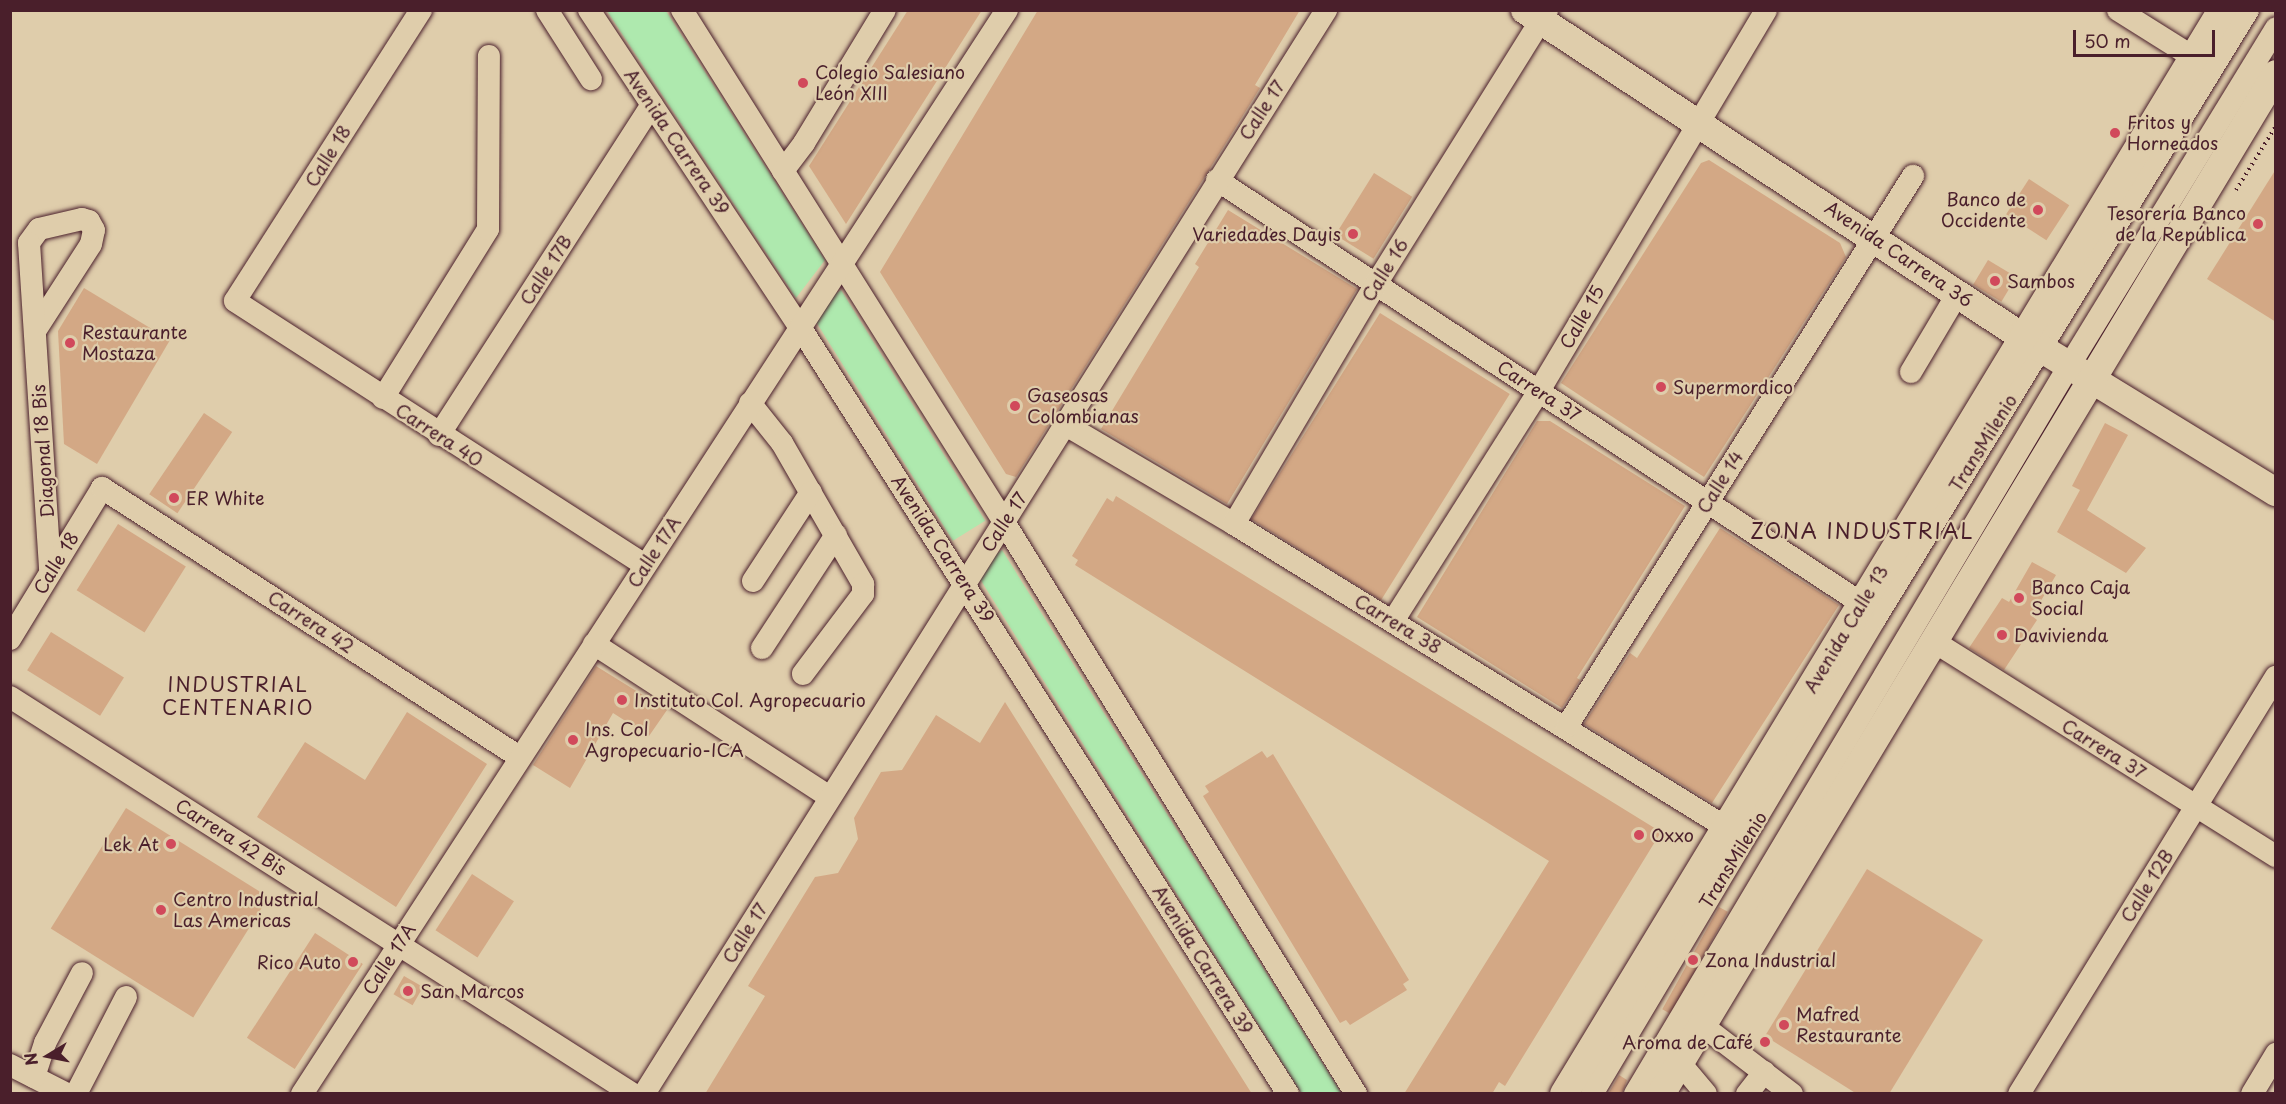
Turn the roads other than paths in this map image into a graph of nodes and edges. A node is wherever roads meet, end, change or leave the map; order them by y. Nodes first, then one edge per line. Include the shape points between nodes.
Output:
1 (421, 10) edge
2 (548, 10) edge
3 (589, 10) edge
4 (681, 10) edge
5 (885, 10) edge
6 (1007, 10) edge
7 (1326, 10) edge
8 (1766, 10) edge
9 (2118, 10) edge
10 (2222, 10) edge
11 (2248, 10) edge
12 (1538, 14) edge
13 (2276, 28) edge
14 (489, 56) dead end
15 (2193, 57) junction
16 (2276, 74) edge
17 (591, 79) dead end
18 (652, 105) junction
19 (1698, 121) junction
20 (783, 171) junction
21 (1913, 176) dead end
22 (1216, 180) junction
23 (1874, 236) junction
24 (842, 262) junction
25 (20, 269) edge
26 (1376, 284) junction
27 (1958, 293) junction
28 (236, 301) joint
29 (800, 327) junction
30 (35, 331) junction
31 (2031, 343) junction
32 (1911, 372) dead end
33 (2079, 373) junction
34 (1539, 391) junction
35 (383, 398) junction
36 (750, 403) junction
37 (1066, 425) junction
38 (439, 435) junction
39 (102, 488) joint
40 (811, 492) junction
41 (2276, 492) edge
42 (1708, 502) junction
43 (1004, 522) junction
44 (1234, 524) junction
45 (836, 535) junction
46 (645, 565) junction
47 (50, 572) junction
48 (753, 581) dead end
49 (965, 584) junction
50 (1861, 603) junction
51 (1394, 621) junction
52 (10, 639) edge
53 (1933, 641) junction
54 (594, 644) junction
55 (762, 648) dead end
56 (802, 674) dead end
57 (2276, 677) edge
58 (10, 697) edge
59 (1567, 726) junction
60 (520, 757) junction
61 (830, 797) junction
62 (2196, 807) junction
63 (1727, 828) junction
64 (2276, 856) edge
65 (400, 943) junction
66 (82, 973) dead end
67 (126, 997) dead end
68 (1703, 1026) junction
69 (2276, 1054) edge
70 (1680, 1063) junction
71 (10, 1065) edge
72 (1764, 1072) junction
73 (34, 1077) junction
74 (67, 1094) edge
75 (76, 1094) edge
76 (302, 1094) edge
77 (633, 1094) edge
78 (644, 1094) edge
79 (1288, 1094) edge
80 (1356, 1094) edge
81 (1564, 1094) edge
82 (1592, 1094) edge
83 (1635, 1094) edge
84 (1661, 1094) edge
85 (1706, 1094) edge
86 (1747, 1094) edge
87 (1792, 1094) edge
88 (2019, 1094) edge
89 (2252, 1094) edge

1 - 28 street, Calle 18
2 - 17 street
3 - 18 street, Avenida Carrera 39
4 - 20 street
5 - 20 street
6 - 24 street, Calle 17A
7 - 22 street, Calle 17
8 - 19 street, Calle 15
9 - 15 street
10 - 15 main road, Avenida Calle 13
11 - 31 street, TransMilenio
12 - 19 main road, Avenida Carrera 36
12 - 26 street, Calle 16
13 - 33 street, TransMilenio
14 - 35 street via 488,229
15 - 31 main road, Avenida Calle 13
16 - 33 main road
18 - 29 street, Avenida Carrera 39
18 - 38 street, Calle 17B
19 - 23 main road, Avenida Carrera 36
19 - 34 street, Calle 15
20 - 24 street
21 - 23 street, Calle 14
22 - 26 street, Carrera 37
22 - 37 street, Calle 17
23 - 27 main road, Avenida Carrera 36
23 - 42 street, Calle 14
24 - 29 street, Calle 17A
24 - 43 street
25 - 30 street, Diagonal 18 Bis
25 - 30 street, Diagonal 18 Bis via 33,233 82,219 89,221 93,230 91,244
26 - 34 street, Carrera 37
26 - 44 street, Calle 16
27 - 31 main road, Avenida Carrera 36
27 - 32 street
28 - 35 street, Carrera 40
29 - 36 street, Calle 17A
29 - 49 street, Avenida Carrera 39
30 - 47 street, Diagonal 18 Bis
31 - 33 main road, Avenida Carrera 36
31 - 50 main road, Avenida Calle 13
31 - 82 street, TransMilenio
33 - 41 main road, Avenida Carrera 36
33 - 53 main road
33 - 83 street, TransMilenio
34 - 42 street, Carrera 37
34 - 51 street, Calle 15
35 - 38 street, Carrera 40
36 - 40 street via 782,443
36 - 46 street, Calle 17A
37 - 43 street, Calle 17
37 - 44 street, Carrera 38
38 - 46 street, Carrera 40
39 - 47 street, Calle 18
39 - 60 street, Carrera 42
40 - 45 street
40 - 48 street
42 - 50 street, Carrera 37
42 - 59 street, Calle 14
43 - 49 street, Calle 17
43 - 80 street
44 - 51 street, Carrera 38
45 - 55 street
45 - 56 street via 860,575 862,594
46 - 54 street, Calle 17A
47 - 52 street, Calle 18
49 - 61 street, Calle 17
49 - 79 street, Avenida Carrera 39
50 - 63 main road, Avenida Calle 13
51 - 59 street, Carrera 38
53 - 62 street, Carrera 37
53 - 68 main road
54 - 60 street, Calle 17A
54 - 61 street
57 - 62 street, Calle 12B
58 - 65 street, Carrera 42 Bis
59 - 63 street, Carrera 38
60 - 65 street, Calle 17A
61 - 78 street, Calle 17
62 - 64 street, Carrera 37
62 - 88 street, Calle 12B
63 - 81 main road, Avenida Calle 13
65 - 76 street, Calle 17A
65 - 77 street, Carrera 42 Bis
66 - 73 street via 45,1043
67 - 75 street
68 - 70 main road
68 - 72 street
69 - 89 street
70 - 84 main road
70 - 85 street
71 - 73 street
72 - 86 street
72 - 87 street
73 - 74 street

